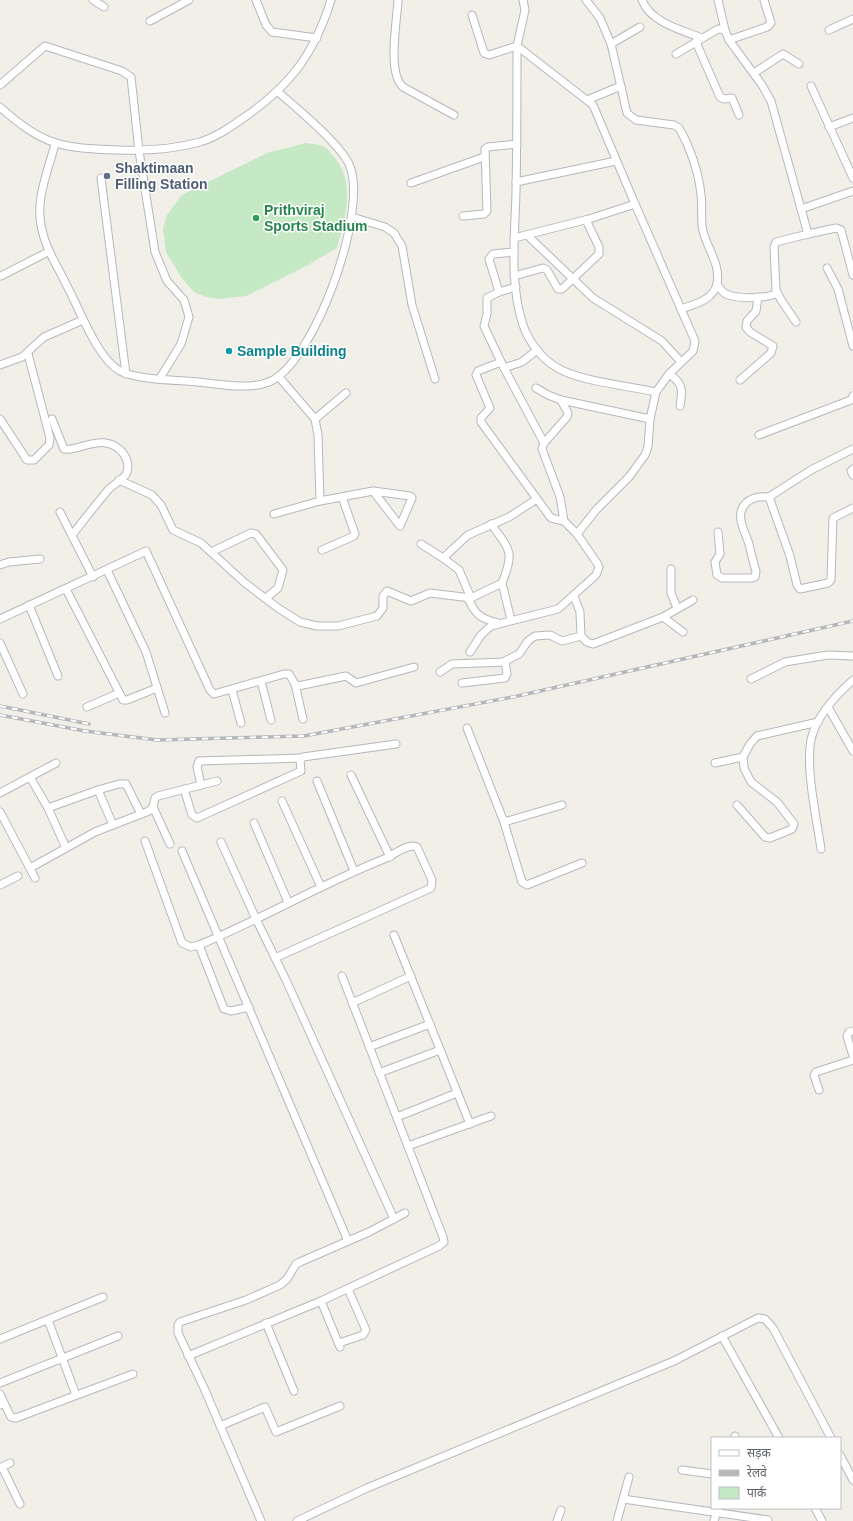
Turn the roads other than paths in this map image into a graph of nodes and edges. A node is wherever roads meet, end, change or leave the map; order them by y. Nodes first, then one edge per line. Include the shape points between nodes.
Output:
1 (92, 0) edge
2 (190, 0) edge
3 (256, 0) edge
4 (331, 0) edge
5 (398, 0) edge
6 (523, 0) edge
7 (586, 0) edge
8 (642, 0) edge
9 (718, 0) edge
10 (764, 0) edge
11 (104, 7) dead end
12 (472, 15) dead end
13 (853, 19) edge
14 (150, 21) dead end
15 (640, 26) dead end
16 (725, 30) junction
17 (829, 30) dead end
18 (317, 38) junction
19 (699, 40) junction
20 (729, 40) junction
21 (611, 44) junction
22 (518, 46) junction
23 (676, 54) dead end
24 (799, 64) dead end
25 (754, 73) junction
26 (0, 85) edge
27 (621, 86) junction
28 (811, 86) dead end
29 (278, 92) junction
30 (587, 100) junction
31 (0, 107) edge
32 (454, 115) dead end
33 (738, 116) dead end
34 (853, 118) edge
35 (829, 127) junction
36 (55, 144) junction
37 (517, 144) junction
38 (139, 151) junction
39 (484, 158) junction
40 (616, 161) junction
41 (101, 178) dead end
42 (853, 178) edge
43 (516, 182) junction
44 (411, 183) dead end
45 (853, 191) edge
46 (635, 204) junction
47 (801, 209) junction
48 (463, 216) dead end
49 (352, 217) junction
50 (586, 220) junction
51 (808, 234) junction
52 (527, 235) junction
53 (514, 238) junction
54 (48, 252) junction
55 (514, 252) junction
56 (827, 268) dead end
57 (853, 275) edge
58 (1, 276) dead end
59 (514, 276) junction
60 (574, 279) junction
61 (717, 284) junction
62 (516, 287) junction
63 (499, 292) junction
64 (777, 293) junction
65 (758, 297) junction
66 (682, 309) junction
67 (83, 320) junction
68 (796, 322) dead end
69 (853, 346) edge
70 (537, 350) junction
71 (28, 354) junction
72 (682, 362) junction
73 (0, 365) edge
74 (502, 365) junction
75 (126, 374) junction
76 (669, 374) junction
77 (280, 377) junction
78 (160, 378) junction
79 (434, 379) dead end
80 (740, 380) dead end
81 (536, 388) dead end
82 (656, 392) junction
83 (346, 393) dead end
84 (561, 400) junction
85 (852, 401) edge
86 (680, 406) dead end
87 (0, 419) edge
88 (52, 419) dead end
89 (315, 419) junction
90 (650, 419) junction
91 (759, 435) dead end
92 (544, 443) junction
93 (853, 449) edge
94 (853, 469) edge
95 (853, 475) edge
96 (119, 480) junction
97 (373, 491) junction
98 (342, 497) junction
99 (768, 497) junction
100 (537, 499) junction
101 (320, 501) junction
102 (853, 508) edge
103 (60, 512) dead end
104 (274, 514) dead end
105 (564, 521) junction
106 (491, 524) junction
107 (718, 532) dead end
108 (577, 534) junction
109 (72, 535) junction
110 (421, 544) dead end
111 (322, 550) dead end
112 (211, 552) junction
113 (443, 558) junction
114 (40, 559) dead end
115 (0, 566) edge
116 (672, 569) dead end
117 (107, 570) junction
118 (93, 577) junction
119 (502, 583) junction
120 (66, 589) junction
121 (574, 596) junction
122 (266, 598) junction
123 (469, 598) junction
124 (693, 600) dead end
125 (29, 605) junction
126 (677, 608) junction
127 (662, 617) junction
128 (0, 619) edge
129 (511, 620) junction
130 (498, 623) junction
131 (682, 632) dead end
132 (581, 636) junction
133 (0, 643) edge
134 (470, 652) dead end
135 (853, 656) edge
136 (505, 662) junction
137 (414, 667) dead end
138 (440, 672) dead end
139 (58, 676) dead end
140 (751, 679) dead end
141 (853, 680) edge
142 (261, 681) junction
143 (462, 682) dead end
144 (295, 684) junction
145 (157, 688) junction
146 (232, 690) junction
147 (119, 693) junction
148 (23, 694) dead end
149 (87, 707) dead end
150 (828, 707) junction
151 (165, 713) dead end
152 (304, 719) dead end
153 (271, 720) dead end
154 (818, 722) junction
155 (241, 724) dead end
156 (467, 728) dead end
157 (396, 744) dead end
158 (853, 751) edge
159 (743, 757) junction
160 (301, 758) junction
161 (56, 763) dead end
162 (714, 763) dead end
163 (351, 775) dead end
164 (30, 777) junction
165 (317, 780) dead end
166 (217, 781) dead end
167 (201, 785) junction
168 (184, 789) junction
169 (98, 790) junction
170 (0, 793) edge
171 (282, 801) dead end
172 (562, 805) dead end
173 (737, 806) dead end
174 (153, 807) junction
175 (48, 808) junction
176 (0, 812) edge
177 (141, 814) junction
178 (504, 822) junction
179 (254, 823) dead end
180 (113, 825) junction
181 (145, 841) dead end
182 (221, 842) dead end
183 (170, 844) dead end
184 (66, 848) junction
185 (821, 849) dead end
186 (182, 851) dead end
187 (390, 857) junction
188 (582, 863) dead end
189 (30, 868) junction
190 (354, 871) junction
191 (18, 876) dead end
192 (35, 878) dead end
193 (0, 885) edge
194 (321, 887) junction
195 (288, 902) junction
196 (256, 919) junction
197 (394, 935) dead end
198 (218, 937) junction
199 (199, 946) junction
200 (275, 958) junction
201 (342, 976) dead end
202 (411, 976) junction
203 (352, 1003) junction
204 (248, 1007) junction
205 (430, 1024) junction
206 (853, 1031) edge
207 (369, 1047) junction
208 (440, 1050) junction
209 (853, 1056) edge
210 (853, 1060) edge
211 (379, 1073) junction
212 (819, 1090) dead end
213 (457, 1093) junction
214 (491, 1116) dead end
215 (397, 1117) junction
216 (470, 1124) junction
217 (408, 1146) junction
218 (405, 1213) dead end
219 (394, 1219) junction
220 (348, 1241) junction
221 (348, 1289) junction
222 (102, 1297) dead end
223 (321, 1301) junction
224 (48, 1320) junction
225 (266, 1323) junction
226 (118, 1336) dead end
227 (722, 1336) junction
228 (0, 1339) edge
229 (188, 1356) junction
230 (63, 1358) junction
231 (133, 1374) dead end
232 (0, 1383) edge
233 (294, 1391) dead end
234 (0, 1394) edge
235 (76, 1395) junction
236 (2, 1404) edge
237 (340, 1406) dead end
238 (220, 1426) junction
239 (778, 1437) edge
240 (830, 1437) edge
241 (841, 1457) edge
242 (10, 1463) dead end
243 (1, 1467) edge
244 (682, 1470) dead end
245 (711, 1474) edge
246 (629, 1477) dead end
247 (853, 1480) edge
248 (623, 1500) junction
249 (20, 1504) dead end
250 (816, 1509) edge
251 (561, 1510) dead end
252 (717, 1511) edge
253 (768, 1520) edge
254 (261, 1521) edge
255 (297, 1521) edge
256 (558, 1521) edge
257 (617, 1521) edge
258 (714, 1521) edge
259 (822, 1521) edge

1 - 11 street
2 - 14 street
3 - 18 street via 266,25 272,32
4 - 18 street
5 - 32 street via 394,62 398,82
6 - 22 street via 525,10
7 - 21 street via 600,18
8 - 19 street via 647,10 656,18
9 - 16 street
10 - 20 street via 770,19 769,25
12 - 22 street via 482,50 486,55
13 - 17 street
15 - 21 street
16 - 19 street via 718,30
16 - 20 street
18 - 29 street via 302,65
19 - 23 street
19 - 33 street via 720,97 732,98
20 - 25 street
21 - 27 street
22 - 30 street
22 - 37 street
24 - 25 street via 783,54
25 - 47 street via 771,101
26 - 38 street via 45,46 127,73 133,81
27 - 30 street
27 - 61 street via 627,113 633,119 674,125 681,131 696,169 700,187 702,224 717,271
28 - 35 street
29 - 38 street via 238,122 210,138 178,146
29 - 49 street via 345,156 353,178
30 - 40 street via 597,112
31 - 36 street via 27,129
34 - 35 street
35 - 42 street
36 - 38 street
36 - 54 street via 40,204 42,230
37 - 39 street via 488,147 485,149
37 - 43 street
38 - 78 street via 155,252 167,281 184,300 189,317 181,344
39 - 44 street
39 - 48 street via 487,210 484,214
40 - 43 street
40 - 46 street
41 - 75 street
43 - 53 street
45 - 47 street
46 - 50 street
46 - 66 street
47 - 51 street
49 - 77 street via 330,293 301,347
49 - 79 street via 386,227 394,233 402,246 412,305
50 - 52 street
50 - 60 street via 600,251 598,257
51 - 57 street via 836,228 841,230
51 - 64 street via 774,244
52 - 53 street
52 - 60 street
53 - 55 street
54 - 58 street
54 - 67 street
55 - 59 street
55 - 63 street via 493,254 490,257
56 - 69 street via 838,289
59 - 60 street via 543,268 560,290
59 - 62 street
60 - 72 street via 601,305 662,341
61 - 65 street via 731,296
61 - 66 street via 703,301
62 - 63 street
62 - 70 street via 523,324
63 - 74 street via 488,298 484,326
64 - 65 street via 770,297
64 - 68 street
65 - 80 street via 756,311 747,321 746,327 773,349
66 - 72 street via 693,334 695,346
67 - 71 street via 44,337
67 - 75 street via 108,361
70 - 74 street via 522,362
70 - 82 street via 555,367 567,373
71 - 73 street
71 - 87 street via 50,445 34,460 27,460
72 - 76 street
74 - 92 street
74 - 100 street via 477,373 490,408 481,419
75 - 78 street
76 - 82 street
76 - 86 street via 681,385
77 - 78 street via 258,385
77 - 89 street
81 - 84 street
82 - 90 street
83 - 89 street
84 - 90 street
84 - 92 street via 568,413 567,417
85 - 91 street
88 - 96 street via 64,448 70,449 92,442 107,443 119,448 125,457 127,470
89 - 101 street via 318,435
90 - 108 street via 648,447 641,461
92 - 105 street via 542,452 560,497
93 - 99 street via 811,470
94 - 95 street
96 - 109 street
96 - 112 street via 152,495 161,505 173,530 196,539
97 - 97 street via 411,496 400,526
97 - 98 street
98 - 101 street
98 - 111 street via 355,534
99 - 102 street via 800,589 832,580 833,518
99 - 107 street via 752,498 741,511 741,520 756,571 755,577 722,578 717,575 715,562 720,554
100 - 105 street via 551,518
100 - 106 street via 509,517
101 - 104 street
103 - 109 street
105 - 108 street
106 - 113 street via 468,535
106 - 119 street via 506,544 510,555 509,567
108 - 121 street via 599,567 596,575
109 - 118 street
110 - 113 street
112 - 122 street
112 - 122 street via 250,534 256,534 283,570 278,588
113 - 123 street via 459,570
114 - 115 street via 9,562
116 - 126 street via 671,589
117 - 118 street
117 - 145 street via 144,646
117 - 146 street via 146,551 211,692 216,694
118 - 120 street
119 - 123 street
119 - 129 street
120 - 125 street
120 - 147 street
121 - 129 street via 558,609
121 - 132 street via 580,612
122 - 123 street via 300,622 328,627 347,625 377,616 383,608 383,596 387,591 411,601 430,593
123 - 130 street via 477,615
124 - 126 street
125 - 128 street
125 - 139 street
126 - 127 street
127 - 131 street
127 - 132 street via 593,644 586,642
129 - 130 street
130 - 134 street via 486,630
132 - 136 street via 562,641 550,635 535,636 528,640 518,654
133 - 148 street
135 - 140 street via 828,655 794,659 776,664
136 - 138 street via 452,664
136 - 143 street via 505,678
137 - 144 street via 356,683 346,676 298,686
141 - 150 street
142 - 144 street via 287,674
142 - 146 street
142 - 153 street
144 - 152 street
145 - 147 street via 128,700 123,700
145 - 151 street
146 - 155 street
147 - 149 street
150 - 154 street
150 - 158 street
154 - 159 street via 757,736
154 - 185 street via 811,738 809,757
156 - 178 street
157 - 160 street
159 - 162 street
159 - 173 street via 748,778 777,802 794,826 768,838 763,836
160 - 167 street via 199,761 197,767
160 - 168 street via 301,771 197,818 192,815
161 - 164 street
163 - 187 street
164 - 170 street
164 - 175 street
165 - 190 street
166 - 167 street
167 - 168 street
168 - 174 street via 158,796
169 - 175 street
169 - 177 street via 126,784
169 - 180 street
171 - 194 street
172 - 178 street
174 - 177 street
174 - 183 street
175 - 184 street
176 - 189 street
177 - 180 street
178 - 188 street via 525,885
179 - 195 street
180 - 184 street
181 - 199 street via 181,940 186,946
182 - 196 street
184 - 189 street
186 - 198 street
187 - 190 street
187 - 200 street via 411,846 417,847 432,880 431,888
189 - 192 street
190 - 194 street
191 - 193 street
194 - 195 street
195 - 196 street
196 - 198 street
196 - 200 street
197 - 202 street
198 - 199 street
198 - 204 street
199 - 204 street via 224,1009 231,1011
200 - 219 street
201 - 203 street
202 - 203 street
202 - 205 street
203 - 207 street
204 - 220 street
205 - 207 street
205 - 208 street
206 - 209 street via 847,1036
207 - 211 street
208 - 211 street
208 - 213 street
210 - 212 street via 816,1072 814,1075
211 - 215 street
213 - 215 street
213 - 216 street
214 - 216 street
215 - 217 street
216 - 217 street
217 - 221 street via 444,1242
218 - 219 street
219 - 220 street
220 - 229 street via 296,1264 288,1279 280,1286 180,1322 177,1328
221 - 223 street
221 - 223 street via 366,1330 363,1335 340,1345
222 - 224 street
223 - 225 street
224 - 228 street
224 - 230 street
225 - 229 street
225 - 233 street
226 - 230 street
227 - 239 street
227 - 240 street via 758,1318 769,1322
227 - 255 street via 674,1361 367,1488
229 - 238 street
230 - 232 street
230 - 235 street
231 - 235 street
234 - 236 street
235 - 236 street via 16,1418 11,1417
237 - 238 street via 276,1432 265,1407
238 - 254 street
241 - 247 street
242 - 243 street
243 - 249 street
244 - 245 street
246 - 248 street
248 - 252 street
248 - 257 street
250 - 259 street
251 - 256 street
252 - 253 street
252 - 258 street

